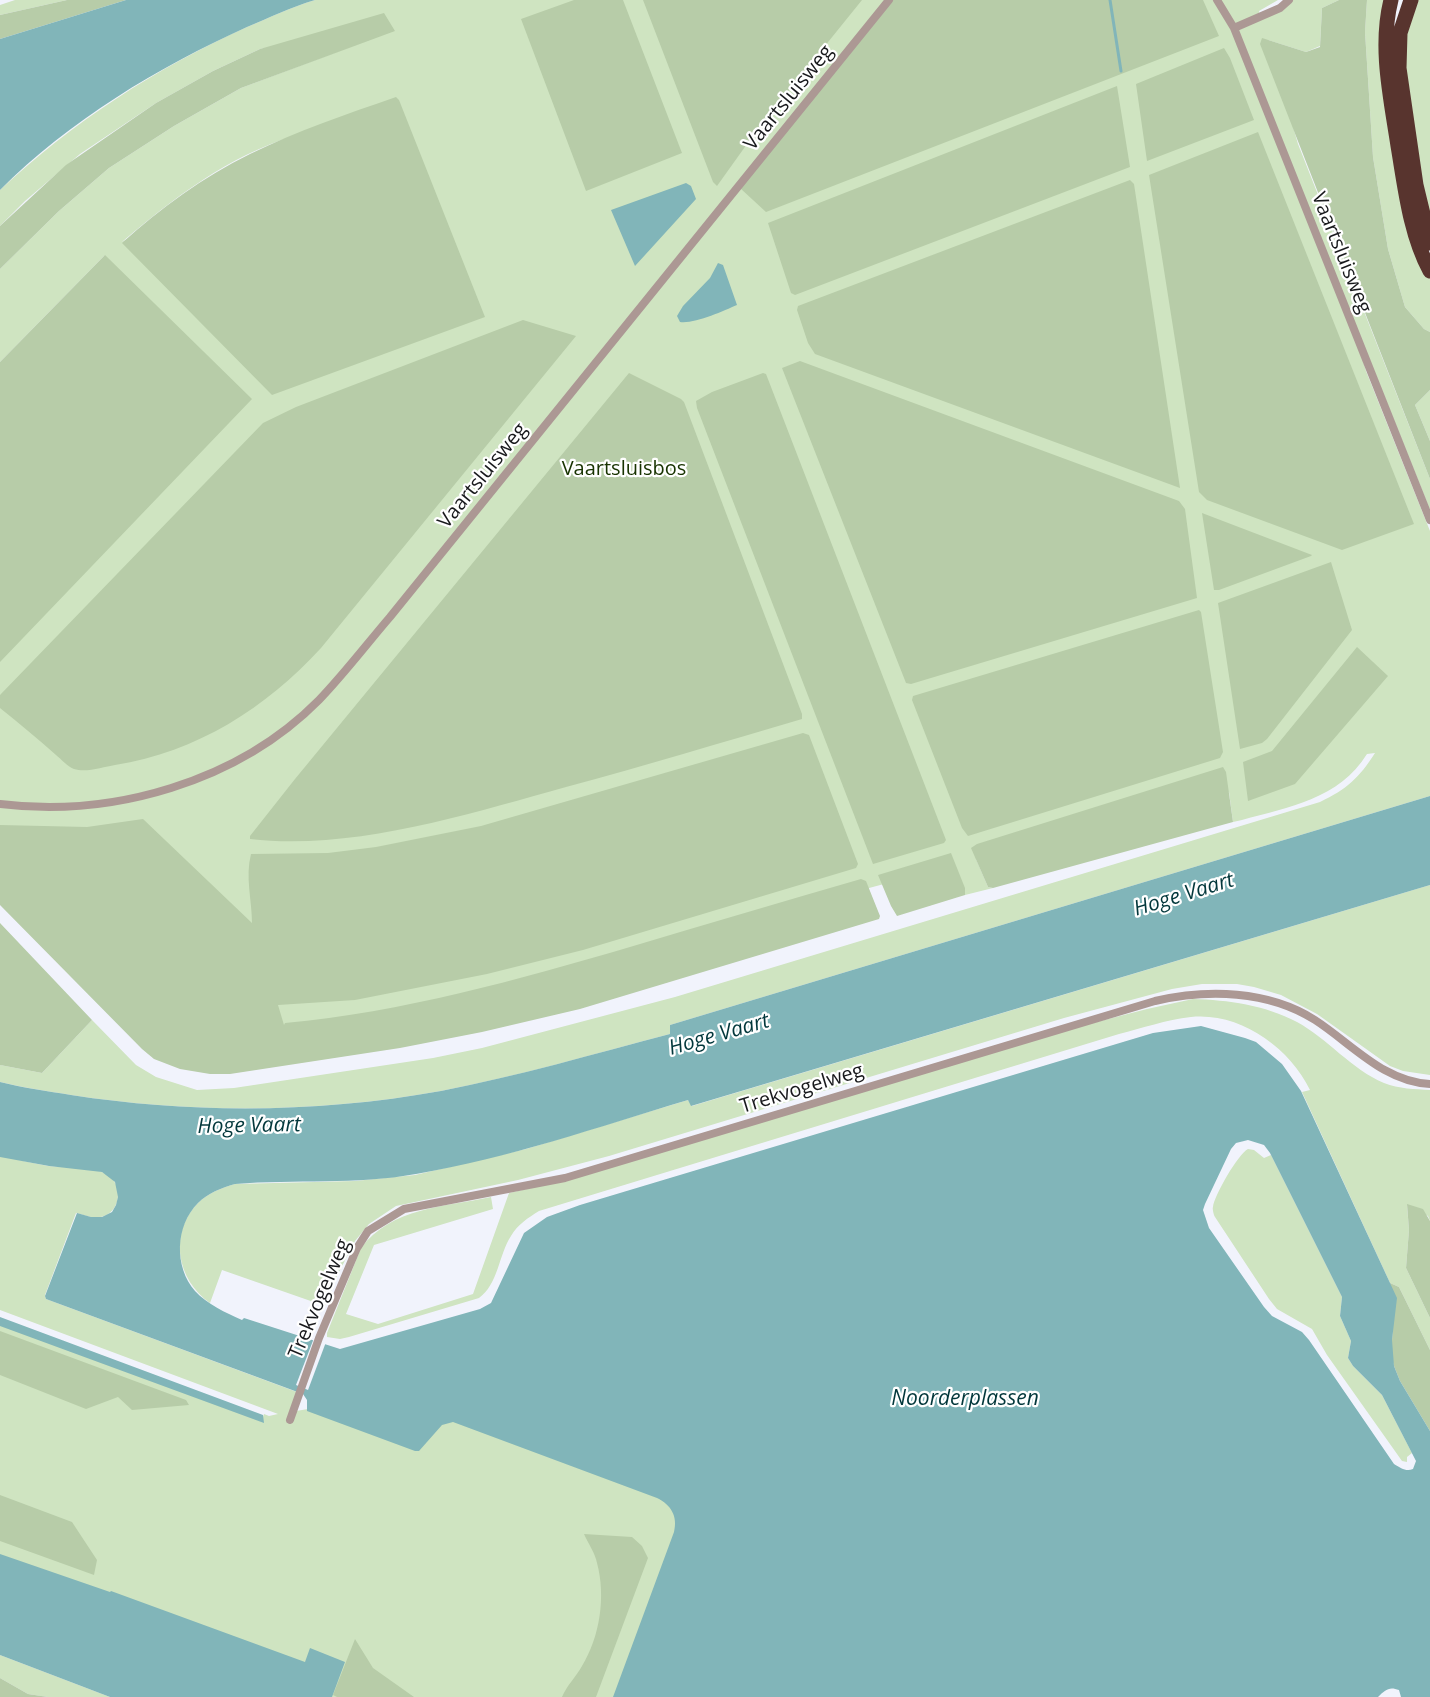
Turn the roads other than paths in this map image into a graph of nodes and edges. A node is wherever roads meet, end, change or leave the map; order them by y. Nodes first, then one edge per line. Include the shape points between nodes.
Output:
1 (889, 0) edge
2 (1217, 0) edge
3 (1289, 0) edge
4 (1391, 0) edge
5 (1411, 0) edge
6 (1234, 28) junction
7 (1430, 243) edge
8 (1430, 271) edge
9 (1430, 520) edge
10 (0, 804) edge
11 (1430, 1084) edge
12 (290, 1420) dead end

1 - 10 street, Vaartsluisweg via 318,701 238,760 157,793 90,806 32,808
2 - 6 street, Vaartsluisweg
3 - 6 street via 1280,8
4 - 8 highway via 1386,26 1395,126 1411,215
5 - 7 highway via 1400,33 1400,68 1416,185
6 - 9 street, Vaartsluisweg
11 - 12 street, Trekvogelweg via 1387,1073 1314,1019 1282,1004 1249,996 1183,994 565,1178 404,1209 368,1231 357,1248

